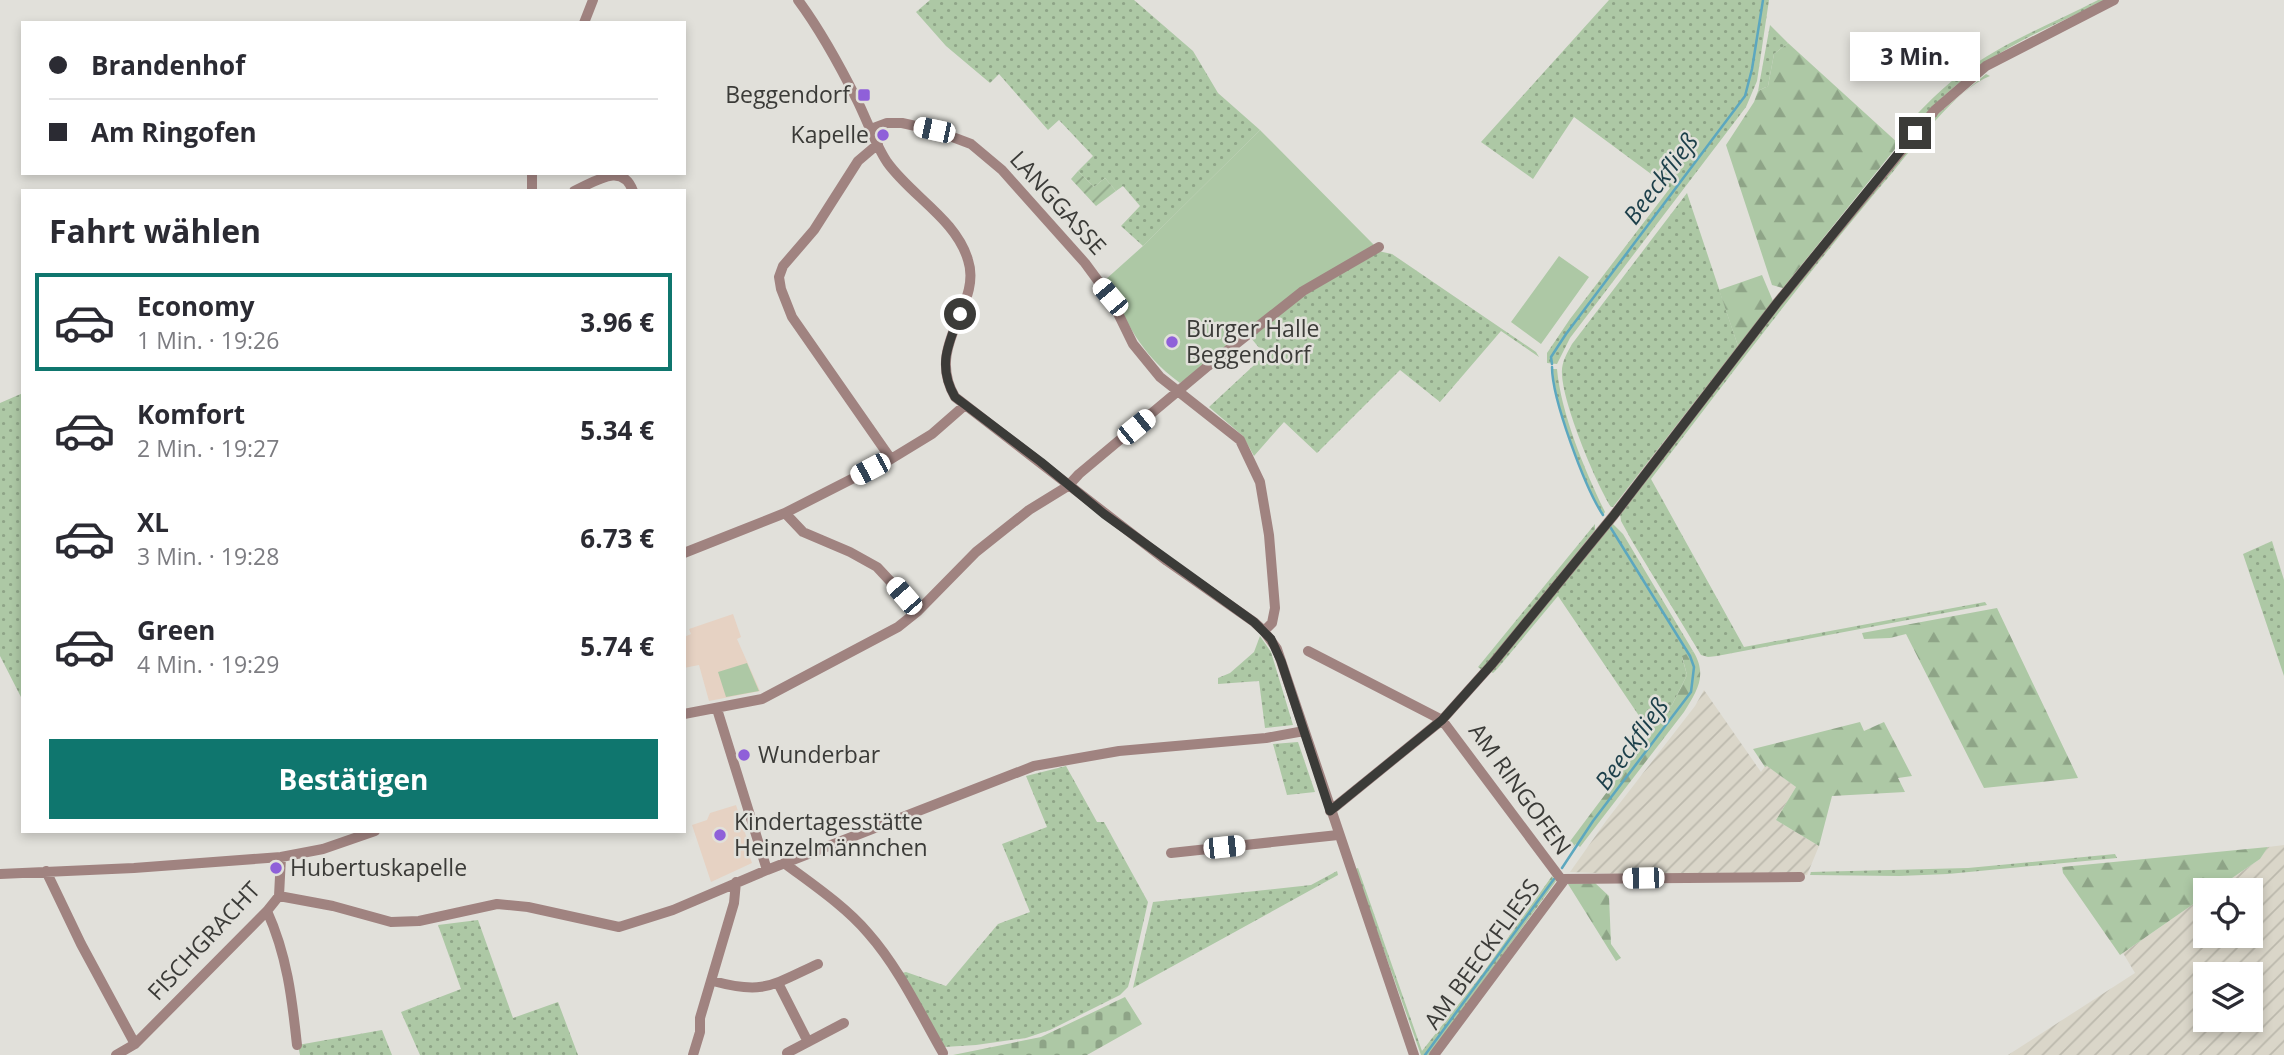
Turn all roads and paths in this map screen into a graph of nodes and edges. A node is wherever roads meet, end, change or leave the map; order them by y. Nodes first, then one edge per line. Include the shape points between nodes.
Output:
1 (593, 0) edge
2 (798, 0) edge
3 (2115, 0) edge
4 (585, 21) edge
5 (871, 129) junction
6 (878, 144) junction
7 (613, 175) edge
8 (613, 175) edge
9 (579, 189) edge
10 (632, 189) edge
11 (1379, 247) dead end
12 (1179, 392) junction
13 (964, 406) junction
14 (891, 458) junction
15 (1068, 486) junction
16 (785, 513) junction
17 (686, 553) edge
18 (918, 611) junction
19 (1265, 631) junction
20 (1308, 650) dead end
21 (717, 709) junction
22 (686, 715) edge
23 (1442, 720) junction
24 (1304, 731) junction
25 (1330, 811) junction
26 (369, 833) edge
27 (1338, 835) junction
28 (1171, 853) dead end
29 (281, 857) junction
30 (784, 863) junction
31 (767, 870) junction
32 (46, 871) junction
33 (0, 874) edge
34 (1800, 877) dead end
35 (1565, 879) junction
36 (736, 882) junction
37 (279, 896) junction
38 (267, 911) junction
39 (818, 964) dead end
40 (713, 981) junction
41 (778, 983) junction
42 (844, 1023) dead end
43 (808, 1042) junction
44 (297, 1045) dead end
45 (134, 1049) edge
46 (787, 1053) dead end
47 (943, 1054) edge
48 (116, 1055) edge
49 (693, 1055) edge
50 (1413, 1055) edge
51 (1434, 1055) edge

1 - 4 street
2 - 5 street
3 - 23 street, AM RINGOFEN via 1986,66 1922,125 1614,515
5 - 6 street
5 - 12 street, LANGGASSE via 902,123 971,144 1010,179 1086,263 1110,297 1133,344
6 - 13 street via 887,162 957,236 968,259 968,288 944,370 947,383
6 - 14 street via 858,161 779,277 792,317
7 - 9 street
8 - 10 street via 629,181
11 - 12 street via 1303,291
12 - 15 street
12 - 19 street, LANGGASSE via 1240,440 1260,482 1275,593 1272,623
13 - 14 street via 932,434
13 - 15 street
14 - 16 street
15 - 18 street via 985,544
15 - 19 street
16 - 17 street
16 - 18 street via 803,532 877,567
18 - 21 street via 898,627 762,699
19 - 24 street via 1277,649
20 - 23 street, AM RINGOFEN
21 - 22 street
21 - 31 street
23 - 25 street, AM RINGOFEN
23 - 35 street, AM RINGOFEN via 1555,873
24 - 25 street
24 - 30 street via 1119,751 1034,766
25 - 27 street
26 - 29 street
27 - 28 street
27 - 50 street
29 - 32 street
29 - 37 street, FISCHGRACHT
30 - 31 street
30 - 47 street via 867,930
31 - 36 street
32 - 33 street
32 - 45 street
34 - 35 street
35 - 51 street, AM BEECKFLIESS
36 - 37 street via 673,910 619,927 496,904 419,921 391,922
36 - 40 street
37 - 38 street, FISCHGRACHT
38 - 44 street via 285,957
38 - 45 street, FISCHGRACHT
39 - 41 street
40 - 41 street via 750,989
40 - 49 street
41 - 43 street
42 - 43 street
43 - 46 street
45 - 48 street, FISCHGRACHT

